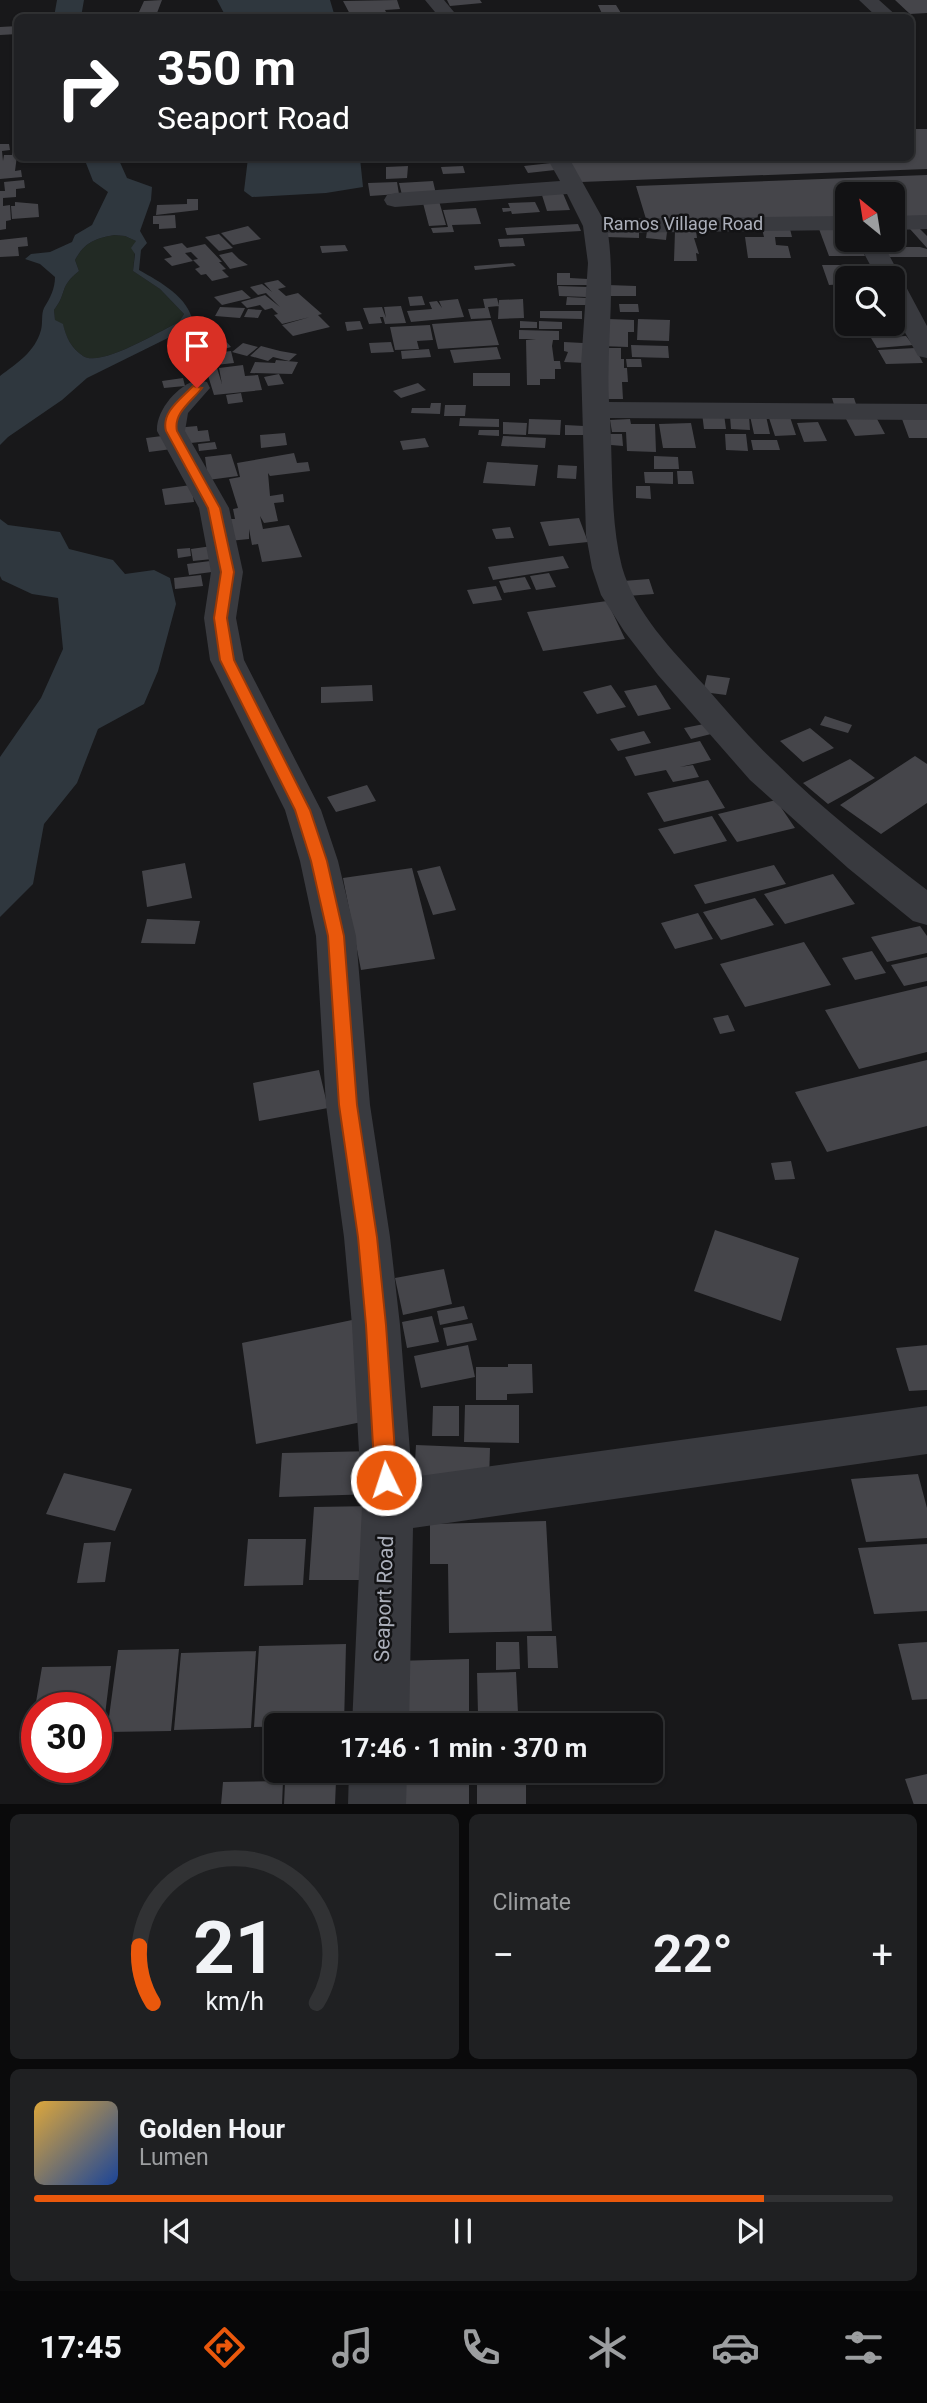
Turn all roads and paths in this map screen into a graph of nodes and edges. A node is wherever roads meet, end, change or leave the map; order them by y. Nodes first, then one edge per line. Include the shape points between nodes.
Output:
1 (434, 0) edge
2 (868, 0) edge
3 (446, 14) edge
4 (885, 14) edge
5 (560, 161) edge
6 (576, 187) junction
7 (395, 200) dead end
8 (927, 222) edge
9 (835, 223) edge
10 (905, 223) edge
11 (595, 226) junction
12 (905, 309) edge
13 (927, 350) edge
14 (197, 388) dead end
15 (597, 410) junction
16 (927, 412) edge
17 (927, 911) edge
18 (927, 1430) edge
19 (388, 1506) junction
20 (380, 1713) edge
21 (378, 1783) edge
22 (377, 1804) edge

1 - 3 street
2 - 4 street
5 - 6 street, Ramos Village Road
6 - 7 street
6 - 11 street, Ramos Village Road
8 - 10 street
9 - 11 street, Ramos Village Road
11 - 15 street via 600,263 594,365
12 - 13 street
14 - 19 street, Seaport Road via 169,423 214,508 227,572 220,618 227,660 303,810 336,936 348,1105 376,1325
15 - 16 street
15 - 17 street via 603,546 617,595 635,624 763,772 870,868
18 - 19 street
19 - 20 street, Seaport Road
21 - 22 street

